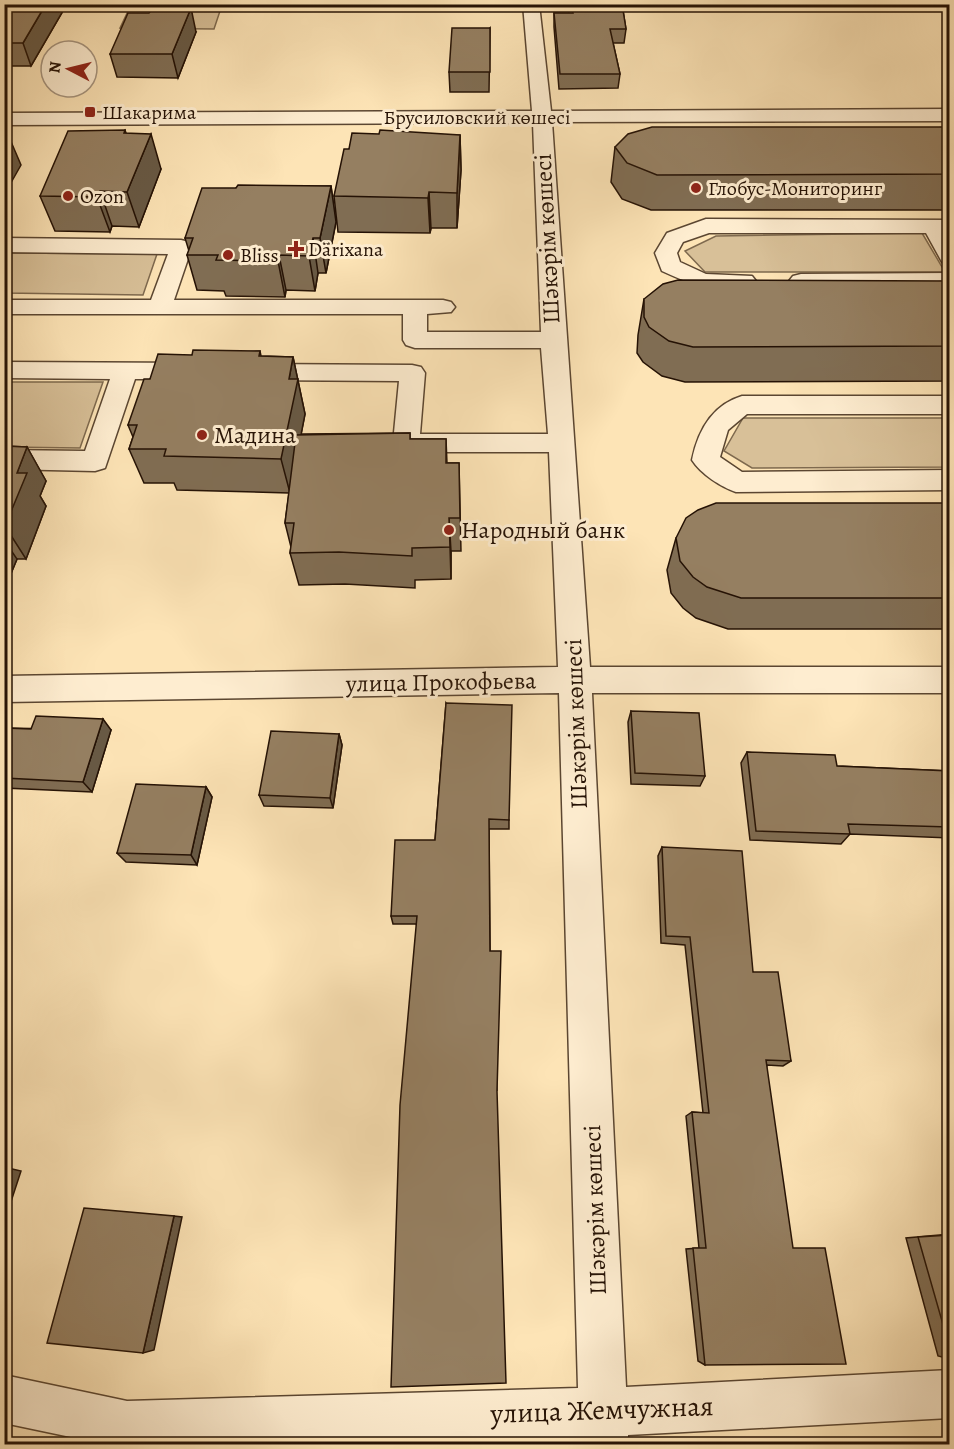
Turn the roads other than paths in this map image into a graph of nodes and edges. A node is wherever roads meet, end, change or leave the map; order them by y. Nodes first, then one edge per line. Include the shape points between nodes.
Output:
1 (531, 4) edge
2 (950, 116) edge
3 (542, 117) junction
4 (4, 119) edge
5 (942, 227) edge
6 (4, 245) edge
7 (950, 257) edge
8 (950, 280) edge
9 (761, 281) edge
10 (784, 281) edge
11 (4, 307) edge
12 (160, 307) junction
13 (415, 307) junction
14 (443, 307) dead end
15 (552, 340) junction
16 (4, 370) edge
17 (125, 370) junction
18 (950, 405) edge
19 (562, 443) junction
20 (4, 459) edge
21 (950, 480) edge
22 (575, 680) junction
23 (950, 680) edge
24 (4, 689) edge
25 (950, 1394) edge
26 (4, 1399) edge
27 (603, 1428) edge

1 - 3 street, Шәкәрім көшесі
2 - 3 street, Брусиловский көшесі
3 - 4 street, Брусиловский көшесі
3 - 15 street, Шәкәрім көшесі
5 - 7 street
5 - 9 street via 706,226 675,238 666,253 670,266 702,281
6 - 12 street via 180,247
8 - 10 street
11 - 12 street
12 - 13 street
13 - 14 street
13 - 15 street via 415,340
15 - 19 street, Шәкәрім көшесі
16 - 17 street
17 - 19 street via 412,374 406,443
17 - 20 street via 94,460
18 - 21 street via 741,405 726,412 710,436 706,460 736,482
19 - 22 street, Шәкәрім көшесі
22 - 23 street, улица Прокофьева
22 - 24 street, улица Прокофьева
22 - 27 street, Шәкәрім көшесі
25 - 27 street, улица Жемчужная
26 - 27 street, улица Жемчужная via 127,1425

